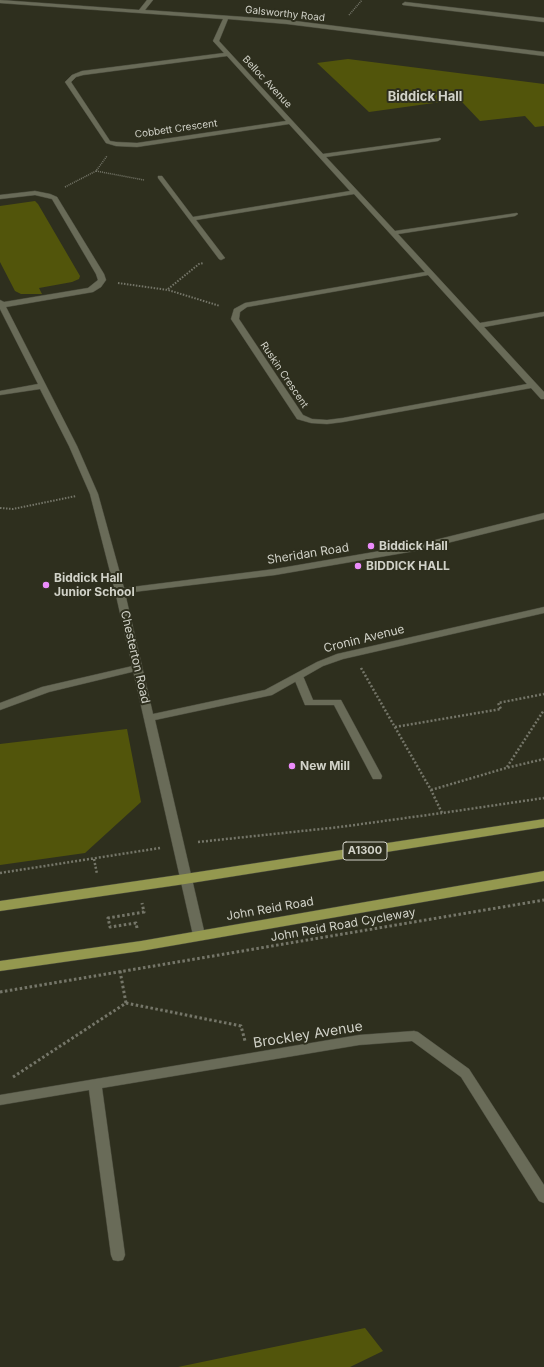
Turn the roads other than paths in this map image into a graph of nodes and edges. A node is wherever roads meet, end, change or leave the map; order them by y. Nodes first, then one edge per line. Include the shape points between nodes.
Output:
1 (150, 0) edge
2 (0, 2) edge
3 (405, 4) dead end
4 (141, 12) junction
5 (226, 18) junction
6 (544, 20) edge
7 (228, 54) junction
8 (544, 54) edge
9 (291, 122) junction
10 (438, 139) dead end
11 (321, 156) junction
12 (160, 178) road end
13 (355, 192) junction
14 (0, 197) edge
15 (515, 214) dead end
16 (191, 219) junction
17 (393, 234) junction
18 (221, 258) road end
19 (430, 273) junction
20 (1, 304) edge
21 (544, 314) edge
22 (479, 326) junction
23 (532, 385) junction
24 (43, 386) junction
25 (0, 393) edge
26 (544, 397) edge
27 (544, 516) edge
28 (120, 591) junction
29 (544, 610) edge
30 (137, 668) junction
31 (298, 676) junction
32 (0, 707) edge
33 (149, 718) junction
34 (377, 776) dead end
35 (544, 823) edge
36 (544, 876) edge
37 (185, 879) junction
38 (0, 906) edge
39 (199, 935) junction
40 (0, 966) edge
41 (95, 1084) junction
42 (0, 1100) edge
43 (544, 1197) edge
44 (118, 1256) dead end

1 - 4 street
2 - 4 street, Galsworthy Road
3 - 6 street
4 - 5 street, Galsworthy Road
5 - 7 street, Belloc Avenue via 216,41
5 - 8 street, Galsworthy Road via 287,22
7 - 9 street, Belloc Avenue
7 - 9 street, Cobbett Crescent via 82,73 68,82 108,142 116,144 137,145
9 - 11 street, Belloc Avenue
10 - 11 street
11 - 13 street, Belloc Avenue
12 - 16 street
13 - 16 street
13 - 17 street, Belloc Avenue
14 - 20 street via 20,194 48,195 55,198 102,280 90,290
15 - 17 street
16 - 18 street
17 - 19 street, Belloc Avenue
19 - 22 street, Belloc Avenue
19 - 23 street, Ruskin Crescent via 245,305 237,311 235,319 300,417 311,421 343,420
20 - 24 street, Chesterton Road
21 - 22 street
22 - 23 street, Belloc Avenue
23 - 26 street, Belloc Avenue
24 - 25 street
24 - 28 street, Chesterton Road via 94,494
27 - 28 street, Sheridan Road via 415,548 275,572
28 - 30 street, Chesterton Road
29 - 31 street, Cronin Avenue via 353,653 320,664
30 - 32 street via 46,689
30 - 33 street, Chesterton Road
31 - 33 street, Cronin Avenue via 268,693
31 - 34 street via 309,703 338,702
33 - 37 street, Chesterton Road
35 - 37 highway, A1300
36 - 39 highway, John Reid Road
37 - 38 highway, A1300
37 - 39 street, Chesterton Road
39 - 40 highway, John Reid Road
41 - 42 street, Brockley Avenue
41 - 43 street, Brockley Avenue via 359,1040 414,1036 465,1074
41 - 44 street

